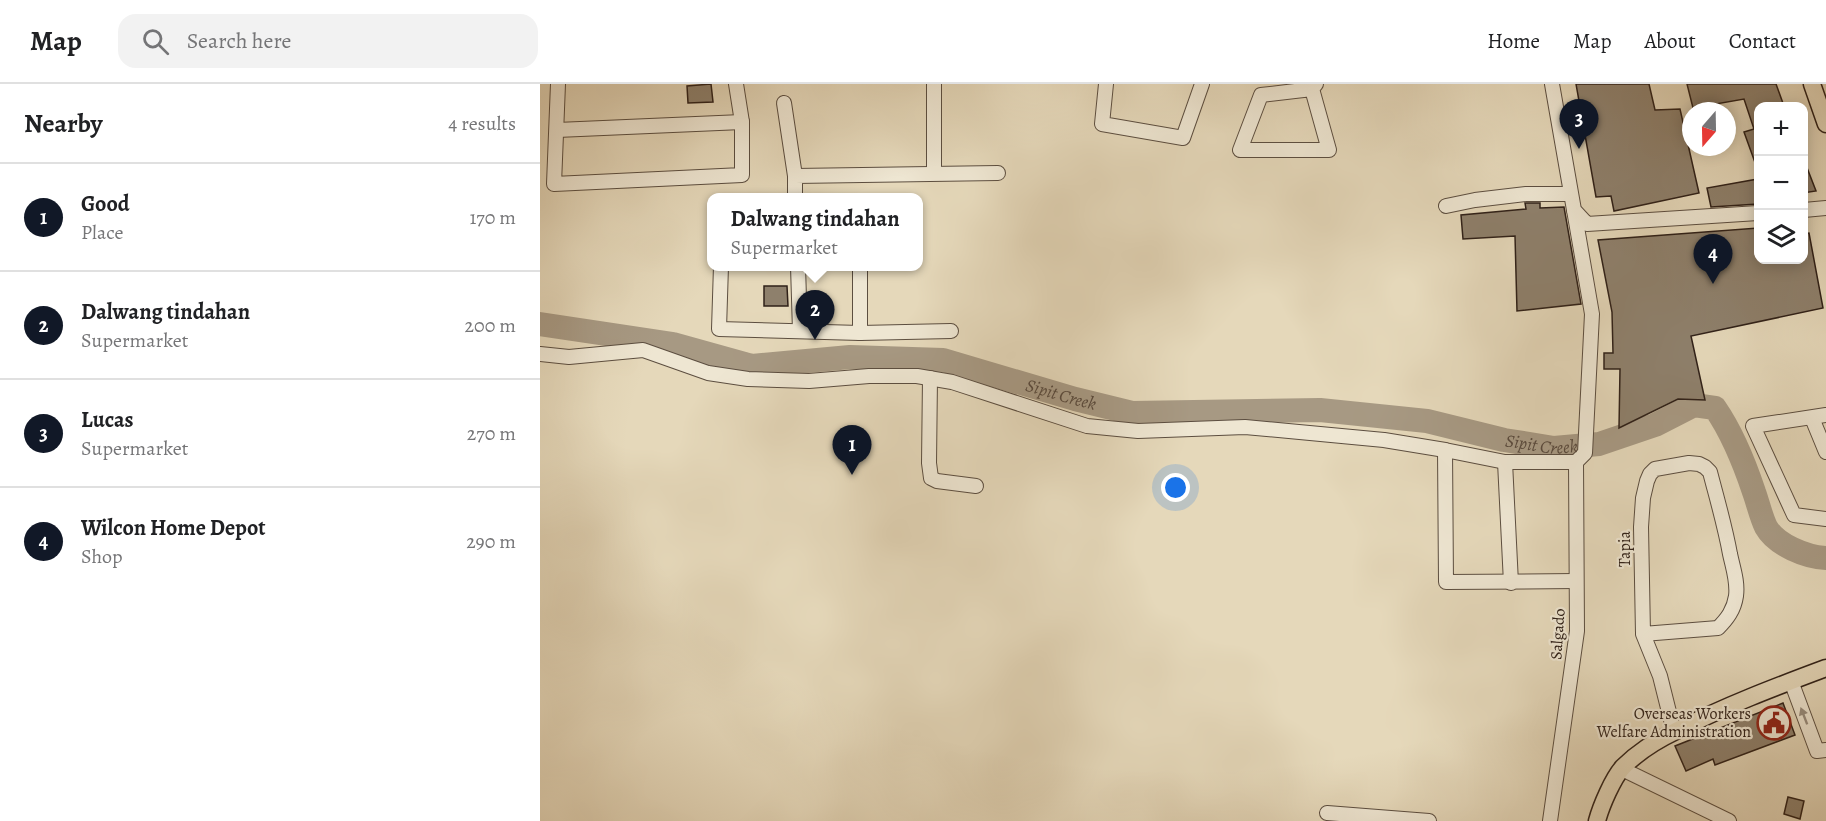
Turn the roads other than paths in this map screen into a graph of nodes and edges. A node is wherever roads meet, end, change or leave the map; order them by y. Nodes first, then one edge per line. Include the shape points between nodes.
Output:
1 (558, 84) edge
2 (736, 84) edge
3 (934, 84) edge
4 (1106, 84) edge
5 (1202, 84) edge
6 (1552, 84) edge
7 (1812, 84) edge
8 (1314, 87) edge
9 (784, 103) dead end
10 (1825, 118) edge
11 (742, 122) junction
12 (557, 130) junction
13 (934, 173) junction
14 (998, 173) dead end
15 (795, 176) junction
16 (795, 193) edge
17 (1570, 194) junction
18 (1446, 206) dead end
19 (1826, 208) edge
20 (1574, 210) junction
21 (1808, 210) edge
22 (1754, 213) edge
23 (721, 271) edge
24 (798, 271) edge
25 (860, 271) edge
26 (800, 331) junction
27 (951, 331) dead end
28 (860, 333) junction
29 (540, 354) edge
30 (930, 378) junction
31 (1819, 416) edge
32 (1445, 450) junction
33 (1826, 452) edge
34 (1581, 458) junction
35 (1505, 462) junction
36 (976, 486) dead end
37 (1826, 519) edge
38 (1576, 581) junction
39 (1511, 583) junction
40 (1643, 634) junction
41 (1826, 668) edge
42 (1791, 681) junction
43 (1674, 732) junction
44 (1826, 750) edge
45 (1622, 769) junction
46 (1327, 813) dead end
47 (1429, 821) edge
48 (1550, 821) edge
49 (1597, 821) edge
50 (1729, 821) edge

1 - 12 street
2 - 11 street
3 - 13 street
4 - 5 street via 1102,124 1183,138
6 - 17 street, Salgado
7 - 10 main road
8 - 8 street via 1261,95 1240,150 1329,150
9 - 15 street
11 - 12 street
11 - 12 street via 742,175 554,184
13 - 14 street
13 - 15 street
15 - 16 street
17 - 18 street via 1526,194
17 - 20 street, Salgado
19 - 21 street
20 - 22 street via 1587,224
20 - 34 street, Salgado via 1592,314 1587,434
23 - 26 street via 719,329
24 - 26 street
25 - 28 street
26 - 28 street
27 - 28 street
29 - 30 street via 569,357 643,350 708,373 748,379
30 - 32 street via 1087,426 1138,431 1245,427
30 - 36 street via 931,476 937,481
31 - 33 street
31 - 37 street via 1753,426 1794,515
32 - 35 street
32 - 39 street via 1446,582
34 - 35 street
34 - 38 street, Salgado
35 - 39 street
38 - 39 street
38 - 48 street, Salgado via 1577,631
40 - 40 street, Tapia via 1644,489 1655,469 1699,464 1710,472 1723,517 1737,583 1732,611 1718,628
40 - 43 street, Tapia via 1660,676
41 - 42 main road
42 - 43 main road
44 -> 42 street via 1817,751
43 - 45 main road via 1642,750
45 - 49 main road
45 - 50 street
46 - 47 street

